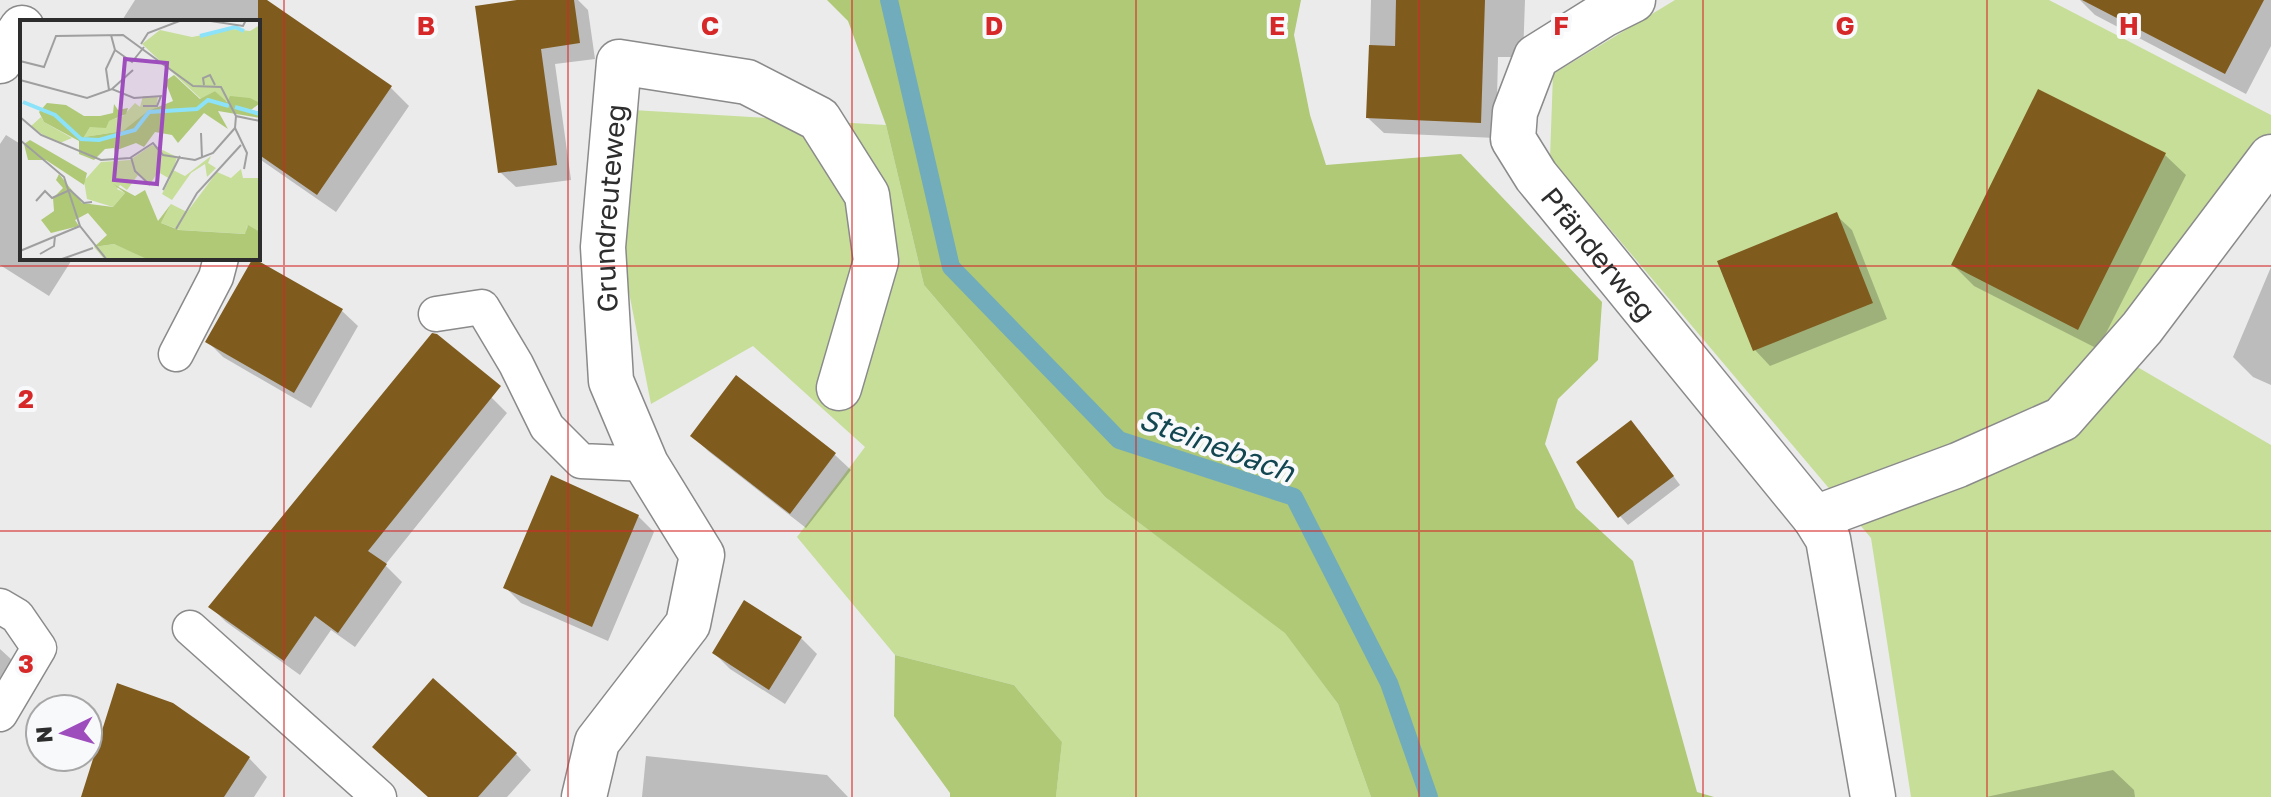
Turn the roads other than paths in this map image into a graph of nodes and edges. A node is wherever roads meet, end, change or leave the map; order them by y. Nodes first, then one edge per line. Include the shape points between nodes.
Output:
1 (40, 0) edge
2 (1633, 0) edge
3 (27, 20) edge
4 (20, 32) edge
5 (0, 61) edge
6 (2271, 157) edge
7 (220, 260) edge
8 (436, 314) dead end
9 (176, 354) dead end
10 (839, 388) dead end
11 (646, 464) junction
12 (1815, 518) junction
13 (0, 606) edge
14 (190, 628) dead end
15 (0, 714) edge
16 (379, 797) edge
17 (584, 797) edge
18 (1873, 797) edge

1 - 3 street
2 - 12 street, Pfänderweg via 1536,57 1515,112 1513,139 1536,176
4 - 5 street
6 - 12 street via 2142,328 2062,419 1958,465
7 - 9 lane
8 - 11 lane via 482,307 547,427 581,461
10 - 11 street, Grundreuteweg via 876,261 867,195 819,119 747,82 619,62 603,247 611,381
11 - 17 street, Grundreuteweg via 702,555 688,624 597,742
12 - 18 street, Pfänderweg via 1828,539
13 - 15 lane via 17,616 39,648
14 - 16 lane

